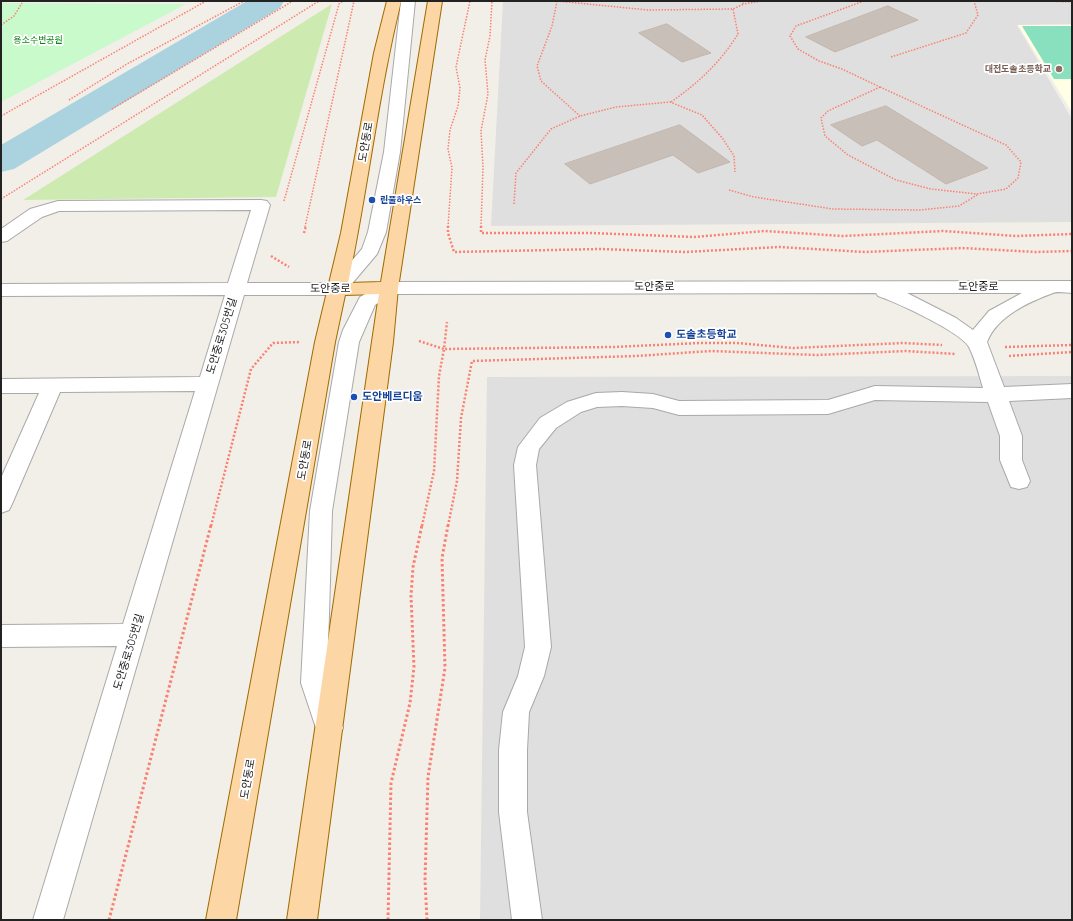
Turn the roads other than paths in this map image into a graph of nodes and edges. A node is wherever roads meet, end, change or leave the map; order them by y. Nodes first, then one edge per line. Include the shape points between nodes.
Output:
1 (394, 1) edge
2 (408, 1) edge
3 (434, 1) edge
4 (1, 237) edge
5 (868, 287) junction
6 (1063, 287) edge
7 (389, 288) junction
8 (236, 289) junction
9 (337, 289) junction
10 (1, 290) edge
11 (977, 342) junction
12 (208, 384) junction
13 (53, 385) junction
14 (1, 386) edge
15 (1072, 391) edge
16 (996, 394) junction
17 (1019, 481) dead end
18 (1, 504) edge
19 (134, 635) junction
20 (1, 636) edge
21 (329, 729) junction
22 (48, 920) edge
23 (221, 920) edge
24 (302, 920) edge
25 (527, 920) edge

1 - 9 main road, 도안동로 via 381,53 350,233
2 - 9 street via 392,152 377,232 371,250
3 - 7 main road
4 - 8 street via 36,213 58,206 261,205
5 - 6 street, 도안중로
5 - 7 street, 도안중로
5 - 11 street via 908,300 949,322
6 - 11 street via 1017,302 984,327
7 - 9 main road, 도안중로
7 - 21 main road
7 - 21 street via 367,301 353,330 321,511 314,683
8 - 9 street, 도안중로
8 - 10 street, 도안중로
8 - 12 street, 도안중로305번길
9 - 23 main road, 도안동로 via 325,342
11 - 16 street
12 - 13 street, 도안중로305번길
12 - 19 street, 도안중로305번길
13 - 14 street, 도안중로305번길
13 - 18 street
15 - 16 street
16 - 17 street via 1011,436 1011,460
16 - 25 street via 874,393 828,407 679,408 653,401 596,400 574,407 548,423 529,447 525,465 538,647 531,676 516,712 513,812
19 - 20 street
19 - 22 street, 도안중로305번길
21 - 24 main road

